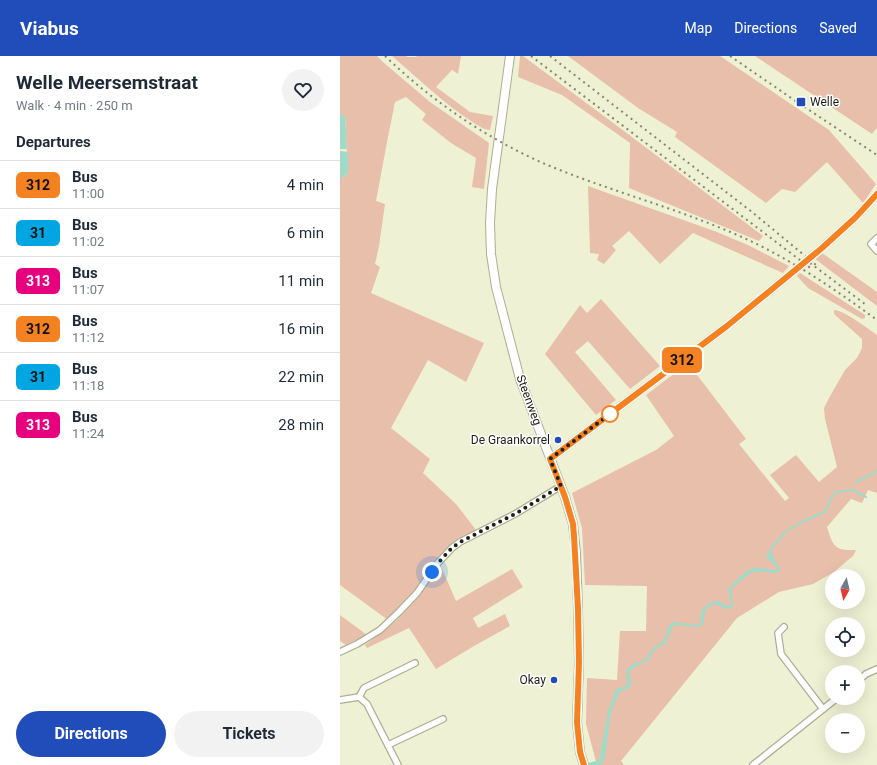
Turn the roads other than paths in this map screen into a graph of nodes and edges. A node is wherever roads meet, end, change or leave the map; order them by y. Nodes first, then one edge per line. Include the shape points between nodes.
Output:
1 (510, 56) edge
2 (877, 194) edge
3 (877, 238) edge
4 (877, 251) edge
5 (550, 459) junction
6 (561, 486) junction
7 (784, 628) dead end
8 (340, 652) edge
9 (415, 663) dead end
10 (877, 669) edge
11 (865, 675) edge
12 (359, 697) junction
13 (340, 700) edge
14 (828, 705) edge
15 (823, 709) junction
16 (443, 719) dead end
17 (388, 745) junction
18 (398, 765) edge
19 (584, 765) edge
20 (753, 765) edge

1 - 5 main road, Steenweg via 492,189 491,254 496,287 520,379
2 - 5 street via 827,244 727,326
3 - 4 street via 872,244
5 - 6 main road, Steenweg
6 - 8 street via 452,548 400,612 380,630
6 - 19 main road, Steenweg via 573,524 576,553 579,640 577,722
7 - 15 street via 778,633 781,654
9 - 12 street via 364,688
10 - 11 street
12 - 13 street
12 - 17 street via 367,704
14 - 15 street
15 - 20 street
16 - 17 street
17 - 18 street

